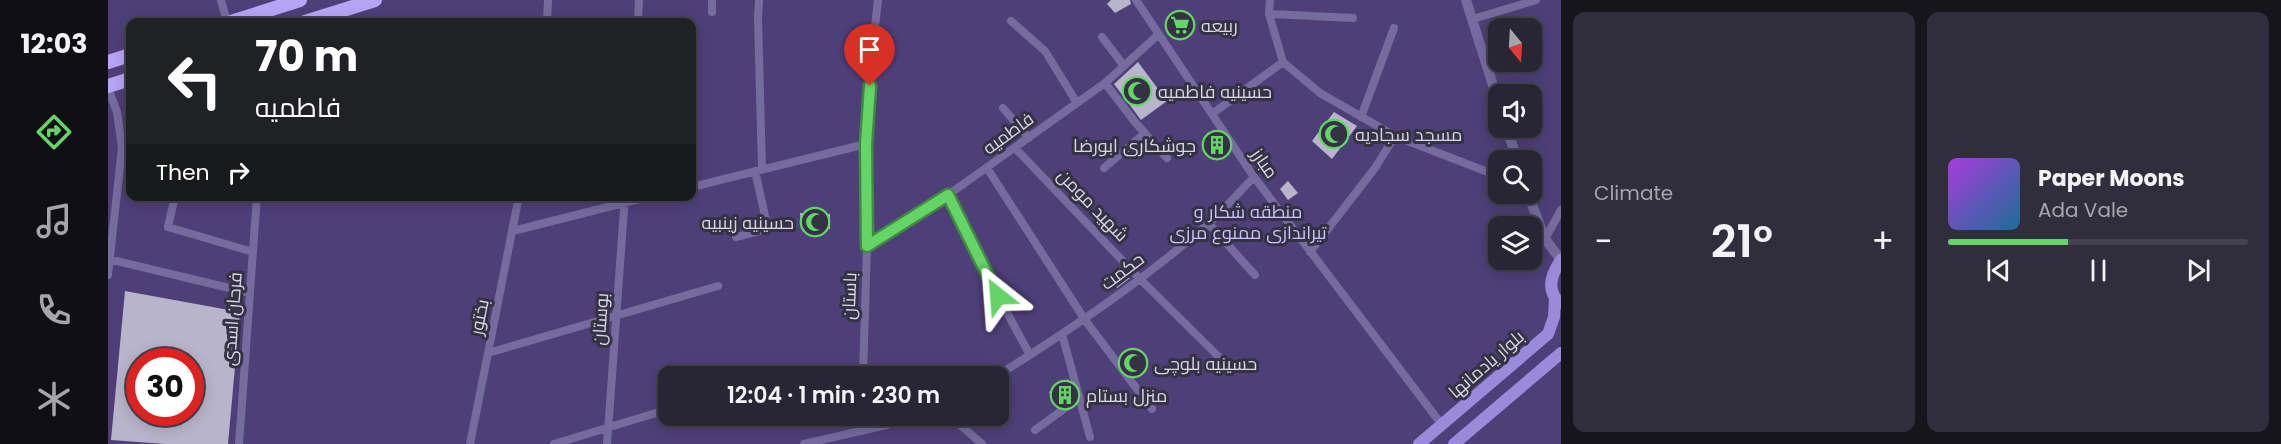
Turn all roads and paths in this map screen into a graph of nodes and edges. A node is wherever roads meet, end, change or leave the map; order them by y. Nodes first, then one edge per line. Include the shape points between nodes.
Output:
1 (221, 0) edge
2 (300, 0) edge
3 (375, 0) edge
4 (548, 0) edge
5 (639, 0) edge
6 (712, 0) edge
7 (759, 0) edge
8 (878, 0) edge
9 (1136, 0) edge
10 (1270, 0) edge
11 (1466, 0) edge
12 (1536, 0) edge
13 (712, 12) dead end
14 (1269, 14) junction
15 (228, 18) edge
16 (242, 18) edge
17 (319, 18) edge
18 (547, 18) edge
19 (638, 18) edge
20 (1353, 18) dead end
21 (1473, 19) junction
22 (1011, 21) dead end
23 (1394, 28) dead end
24 (1159, 34) junction
25 (1102, 37) dead end
26 (126, 56) edge
27 (108, 62) edge
28 (1283, 62) junction
29 (1124, 66) junction
30 (126, 80) edge
31 (1105, 83) junction
32 (1493, 84) edge
33 (108, 87) edge
34 (1077, 103) junction
35 (1003, 108) dead end
36 (1212, 114) junction
37 (1361, 117) junction
38 (1145, 133) junction
39 (1395, 135) junction
40 (1029, 138) junction
41 (866, 144) junction
42 (1015, 148) junction
43 (1167, 158) dead end
44 (987, 168) junction
45 (1104, 168) dead end
46 (759, 170) junction
47 (1488, 172) edge
48 (1254, 177) junction
49 (696, 186) edge
50 (948, 195) junction
51 (174, 201) edge
52 (257, 201) edge
53 (518, 201) edge
54 (620, 201) edge
55 (624, 201) edge
56 (1532, 204) edge
57 (1561, 210) edge
58 (1209, 224) junction
59 (513, 231) junction
60 (736, 237) dead end
61 (1545, 239) junction
62 (867, 246) junction
63 (253, 252) junction
64 (1310, 252) junction
65 (109, 260) edge
66 (1561, 260) edge
67 (108, 275) edge
68 (1255, 275) dead end
69 (1140, 279) junction
70 (718, 286) dead end
71 (250, 293) junction
72 (1558, 301) edge
73 (617, 316) junction
74 (1085, 320) junction
75 (1062, 334) junction
76 (488, 352) junction
77 (1561, 353) edge
78 (1030, 355) junction
79 (1224, 361) dead end
80 (863, 366) edge
81 (1009, 368) edge
82 (1079, 398) junction
83 (1152, 409) dead end
84 (658, 412) edge
85 (1442, 425) junction
86 (861, 426) edge
87 (880, 426) edge
88 (961, 426) edge
89 (608, 428) junction
90 (861, 430) junction
91 (1035, 430) dead end
92 (1090, 436) dead end
93 (239, 444) edge
94 (470, 444) edge
95 (554, 444) edge
96 (606, 444) edge
97 (804, 444) edge
98 (982, 444) edge
99 (1419, 444) edge
100 (1454, 444) edge

1 - 15 street
2 - 16 main road
3 - 17 main road
4 - 18 street
5 - 19 street
6 - 13 street
7 - 46 street
8 - 41 street, باستان
9 - 24 street, مبارز
10 - 14 street
11 - 21 street
12 - 21 street
14 - 20 street
14 - 28 street
21 - 32 street
22 - 34 street via 1045,51
23 - 37 street
24 - 29 street, فاطمیه
24 - 36 street, مبارز
25 - 29 street
26 - 27 main road
28 - 36 street
28 - 37 street via 1320,93
29 - 31 street, فاطمیه
30 - 33 main road
31 - 34 street, فاطمیه
31 - 38 street
33 - 65 street via 117,112 122,148
34 - 40 street, فاطمیه
35 - 40 street
36 - 48 street, مبارز
37 - 39 street
38 - 43 street
38 - 45 street
39 - 47 street
39 - 64 street via 1375,168
40 - 42 street, فاطمیه
41 - 46 street
41 - 62 street, باستان
42 - 44 street, فاطمیه
42 - 69 street, شهید مومن
44 - 50 street, فاطمیه
44 - 74 street
46 - 49 street
46 - 60 street via 768,229
48 - 58 street, حکمت
48 - 64 street, مبارز
50 - 62 street, فاطمیه
50 - 78 street
51 - 63 street via 168,227
52 - 63 street, فرحان اسدی
53 - 59 street, بختور
54 - 59 street
55 - 73 street, بوستان
56 - 61 street
57 - 61 street
58 - 68 street
58 - 69 street, حکمت
59 - 76 street, بختور
61 - 66 street
62 - 80 street, باستان
63 - 71 street, فرحان اسدی
64 - 85 street, مبارز
65 - 67 street
65 - 71 street
66 - 72 main road, بلوار یادمانها via 1552,273 1551,288
69 - 74 street, حکمت
69 - 79 street, شهید مومن
70 - 73 street
71 - 93 street, فرحان اسدی
72 - 85 main road, بلوار یادمانها via 1548,334
73 - 76 street
73 - 89 street, بوستان
74 - 75 street, حکمت
74 - 83 street
75 - 78 street, حکمت
75 - 82 street
76 - 94 street, بختور
77 - 100 main road
78 - 81 street, حکمت
82 - 91 street
82 - 92 street
84 - 89 street
85 - 99 main road, بلوار یادمانها
86 - 90 street
87 - 90 street
88 - 98 street
89 - 95 street
89 - 96 street, بوستان
90 - 97 street

